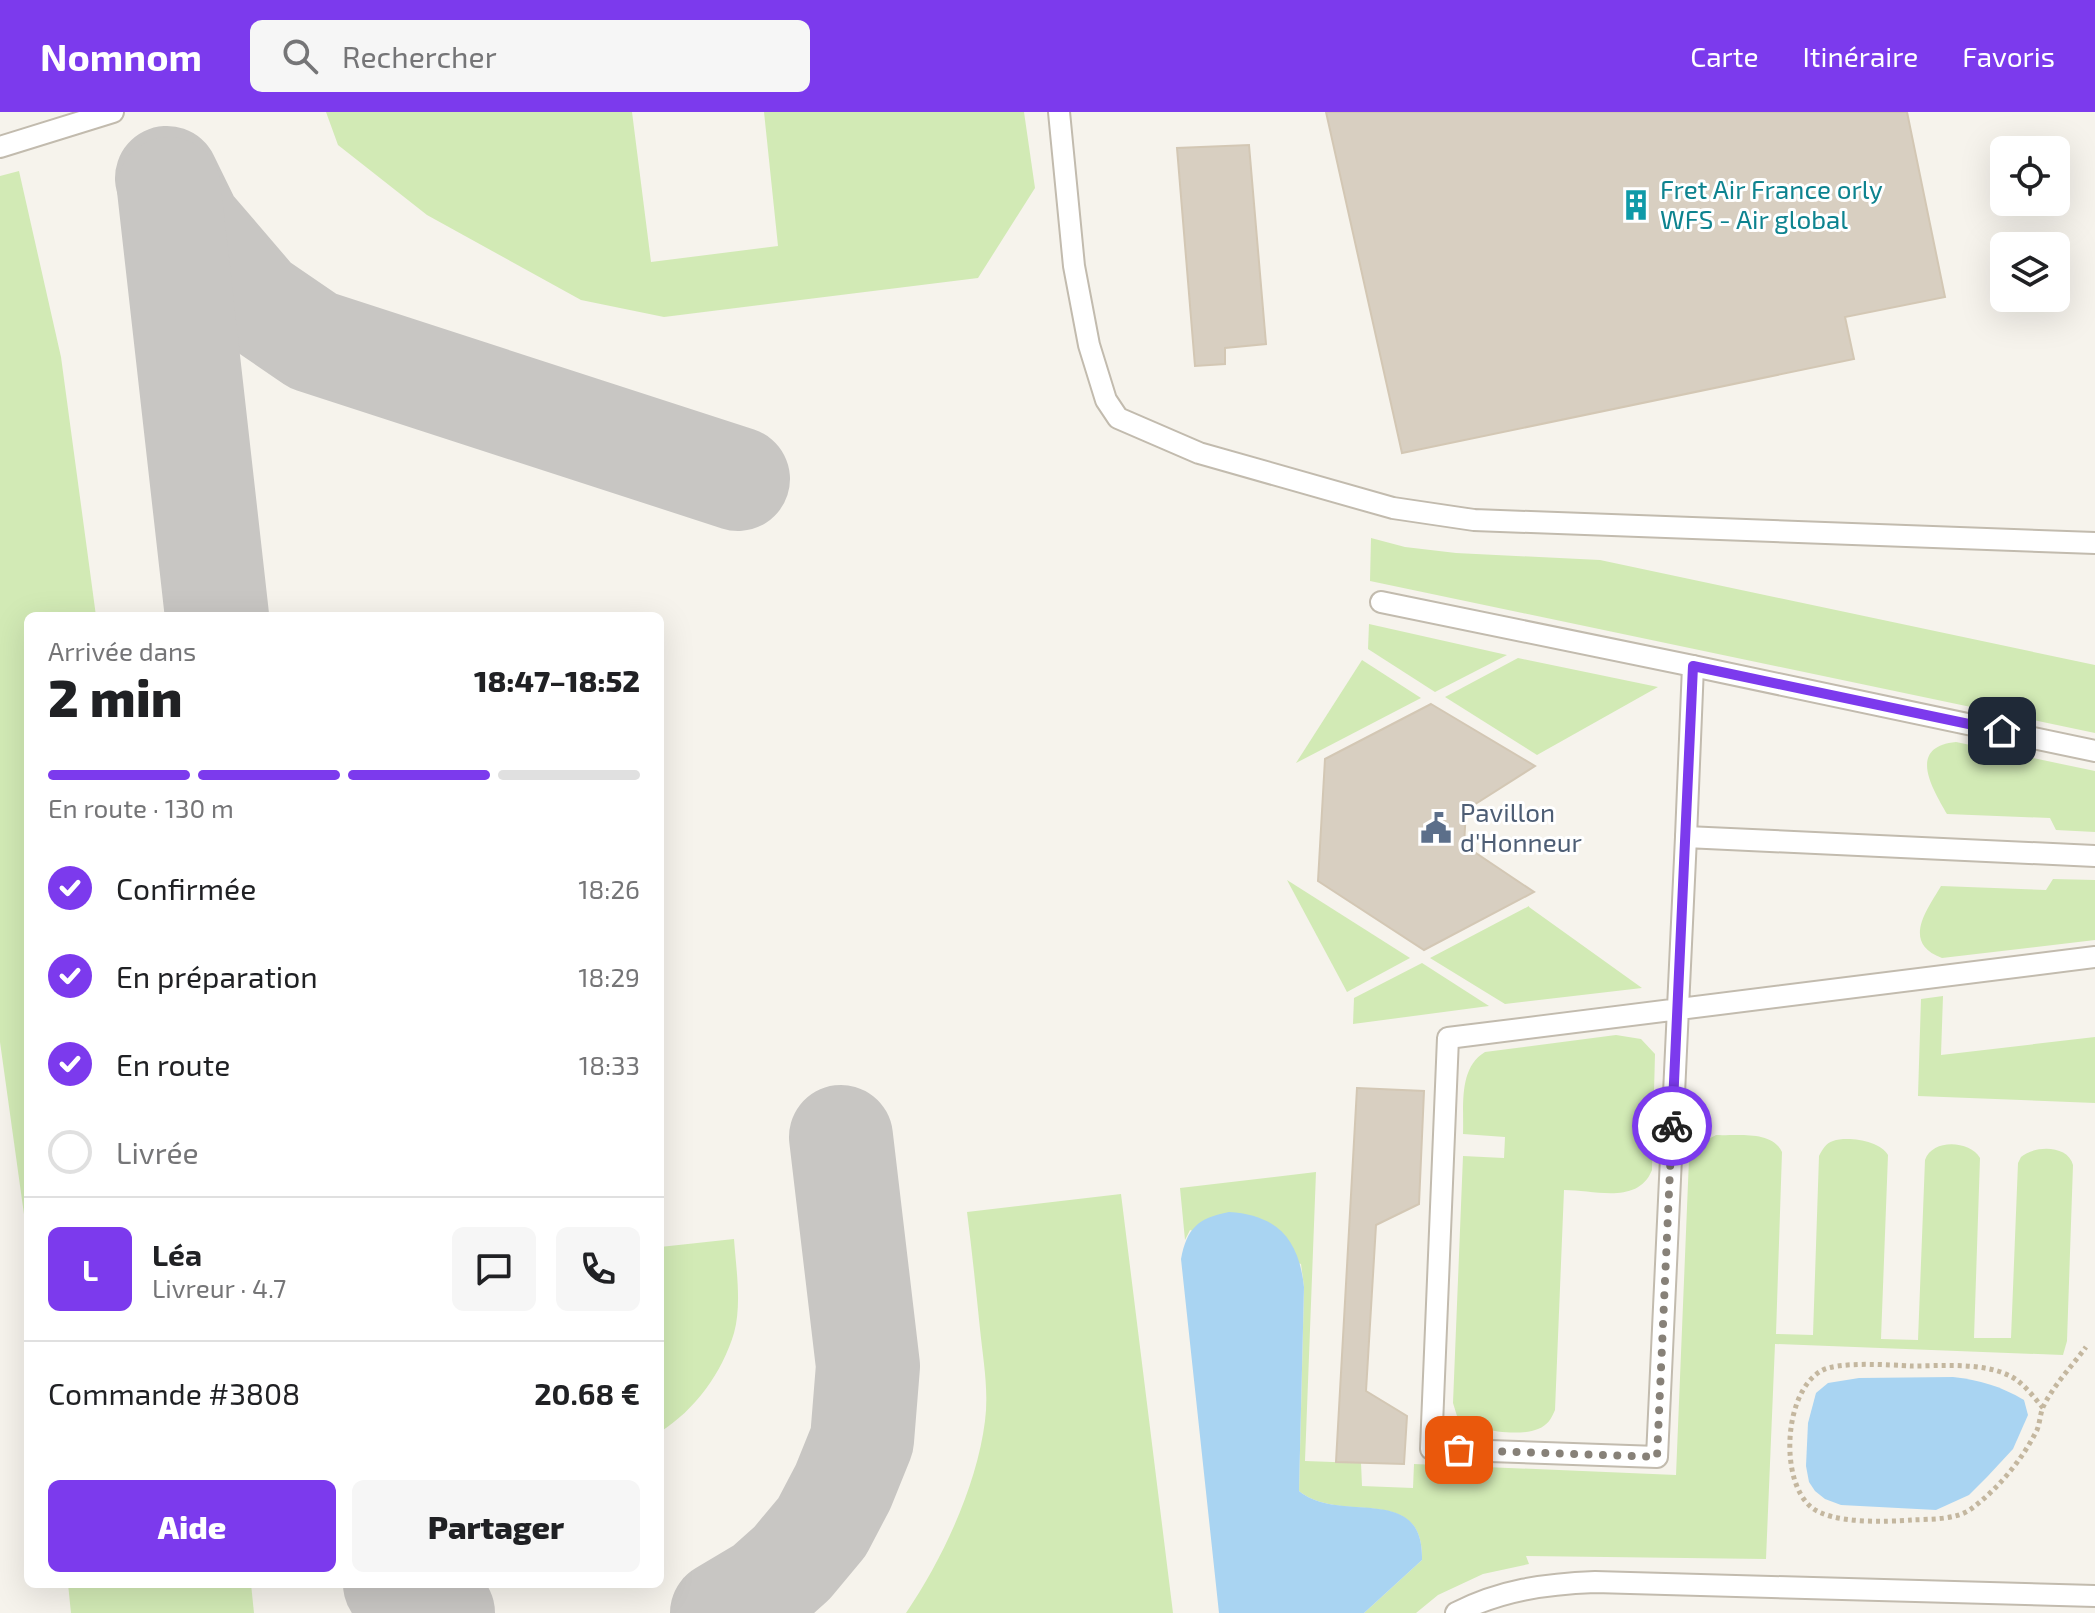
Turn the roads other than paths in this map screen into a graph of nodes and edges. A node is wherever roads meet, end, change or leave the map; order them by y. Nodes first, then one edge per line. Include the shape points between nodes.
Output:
1 (113, 112) edge
2 (1059, 112) edge
3 (0, 147) edge
4 (2095, 543) edge
5 (1381, 602) dead end
6 (1693, 666) junction
7 (2095, 751) edge
8 (1686, 837) junction
9 (2095, 856) edge
10 (2095, 957) edge
11 (1678, 1009) junction
12 (2095, 1596) edge
13 (1456, 1613) edge

1 - 3 lane
2 - 4 lane via 1074,266 1106,400 1118,418 1199,453 1393,508 1474,520
5 - 6 lane
6 - 7 lane
6 - 8 lane
8 - 9 lane
8 - 11 lane
10 - 11 lane
11 - 11 lane via 1657,1457 1431,1449 1448,1038
12 - 13 lane via 1580,1583 1499,1595

